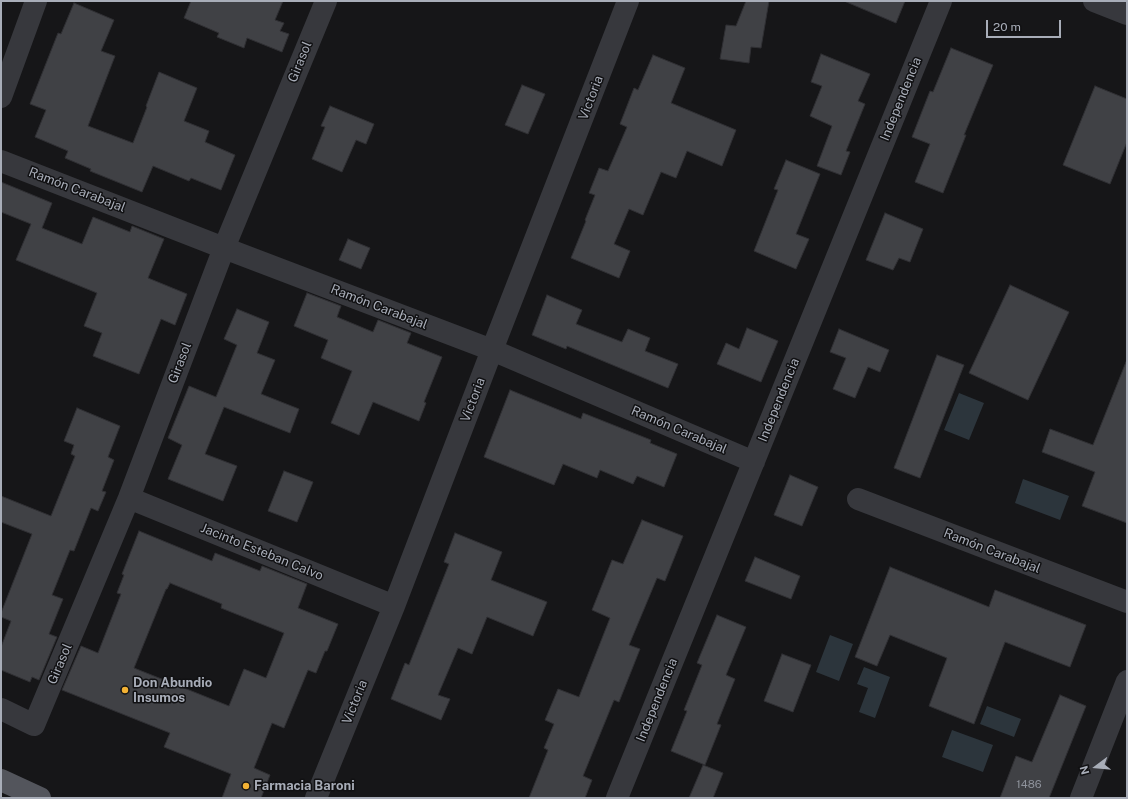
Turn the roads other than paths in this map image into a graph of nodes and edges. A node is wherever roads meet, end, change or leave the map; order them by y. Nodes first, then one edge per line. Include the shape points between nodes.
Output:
1 (36, 1) edge
2 (628, 1) edge
3 (941, 1) edge
4 (1094, 1) edge
5 (318, 3) edge
6 (1127, 14) edge
7 (1, 97) edge
8 (1, 161) edge
9 (224, 248) junction
10 (492, 350) junction
11 (754, 462) junction
12 (129, 498) junction
13 (858, 499) dead end
14 (1127, 602) edge
15 (394, 606) junction
16 (1127, 681) edge
17 (1, 709) edge
18 (1, 780) edge
19 (40, 798) edge
20 (316, 798) edge
21 (617, 798) edge
22 (1081, 798) edge

1 - 7 street
2 - 10 street, Victoria
3 - 11 street, Independencia
4 - 6 street
5 - 9 street, Girasol
8 - 9 street, Ramón Carabajal
9 - 10 street, Ramón Carabajal
9 - 12 street, Girasol
10 - 11 street, Ramón Carabajal
10 - 15 street, Victoria
11 - 21 street, Independencia
12 - 15 street, Jacinto Esteban Calvo
12 - 17 street, Girasol via 34,725
13 - 14 street, Ramón Carabajal
15 - 20 street, Victoria
16 - 22 street
18 - 19 main road

